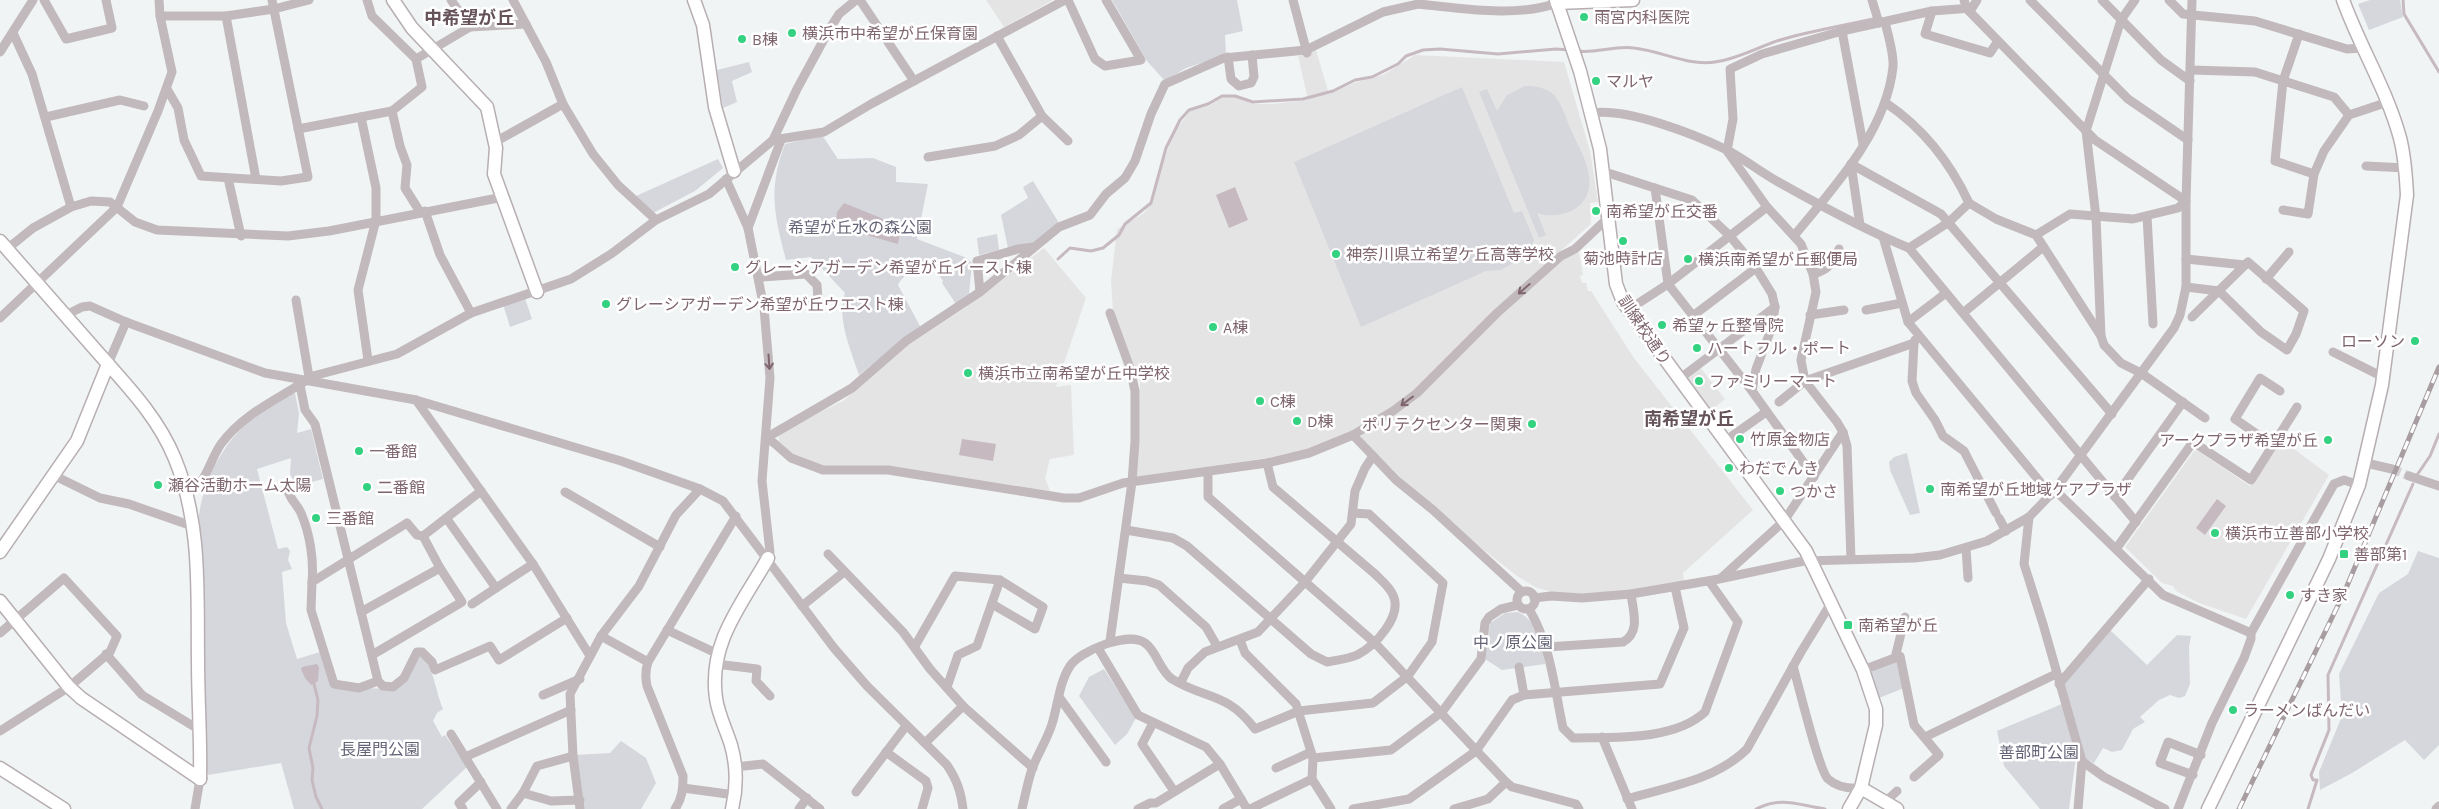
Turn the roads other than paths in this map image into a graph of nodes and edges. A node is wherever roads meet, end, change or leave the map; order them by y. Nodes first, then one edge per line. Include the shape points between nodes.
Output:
1 (33, 0) edge
2 (44, 0) edge
3 (106, 0) edge
4 (159, 0) edge
5 (309, 0) edge
6 (367, 0) edge
7 (393, 0) edge
8 (451, 0) edge
9 (513, 0) edge
10 (694, 0) edge
11 (858, 0) edge
12 (1066, 0) edge
13 (1106, 0) edge
14 (1293, 0) edge
15 (1633, 0) edge
16 (1872, 0) edge
17 (1977, 0) edge
18 (2030, 0) edge
19 (2102, 0) edge
20 (2135, 0) edge
21 (2169, 0) edge
22 (2192, 0) edge
23 (2343, 0) edge
24 (1556, 2) edge
25 (1465, 4) edge
26 (1966, 4) edge
27 (273, 5) edge
28 (1932, 11) junction
29 (2191, 14) junction
30 (160, 16) junction
31 (226, 16) junction
32 (2121, 20) junction
33 (1882, 22) junction
34 (526, 24) junction
35 (470, 27) junction
36 (1842, 31) junction
37 (14, 33) junction
38 (2299, 34) junction
39 (997, 36) junction
40 (1998, 41) junction
41 (2363, 48) junction
42 (431, 50) junction
43 (0, 52) edge
44 (1306, 52) junction
45 (1252, 55) junction
46 (1228, 57) junction
47 (416, 59) junction
48 (2191, 70) junction
49 (2103, 73) junction
50 (2283, 80) junction
51 (914, 81) junction
52 (2190, 81) junction
53 (167, 88) junction
54 (2388, 102) junction
55 (1886, 103) junction
56 (563, 104) junction
57 (151, 108) junction
58 (392, 111) junction
59 (1592, 113) junction
60 (1042, 116) junction
61 (2349, 116) junction
62 (46, 117) junction
63 (361, 117) junction
64 (298, 129) junction
65 (2086, 131) junction
66 (777, 140) junction
67 (1068, 140) dead end
68 (2188, 140) junction
69 (495, 142) junction
70 (1863, 144) junction
71 (1727, 151) junction
72 (928, 157) dead end
73 (1851, 164) junction
74 (2366, 166) dead end
75 (2406, 168) junction
76 (1602, 171) junction
77 (2314, 174) junction
78 (730, 175) junction
79 (228, 178) junction
80 (256, 179) junction
81 (1655, 188) junction
82 (503, 197) junction
83 (2186, 201) junction
84 (1969, 203) junction
85 (1821, 204) junction
86 (71, 207) junction
87 (117, 207) junction
88 (1767, 207) junction
89 (2283, 210) dead end
90 (423, 212) junction
91 (2147, 216) junction
92 (1609, 217) junction
93 (2096, 217) junction
94 (376, 220) junction
95 (656, 220) junction
96 (1949, 222) junction
97 (1860, 225) junction
98 (748, 228) junction
99 (2036, 235) junction
100 (241, 236) junction
101 (1730, 236) junction
102 (1794, 236) junction
103 (1883, 237) junction
104 (4, 245) edge
105 (1035, 247) junction
106 (2043, 247) junction
107 (1909, 248) junction
108 (1839, 249) dead end
109 (2289, 252) dead end
110 (2186, 259) junction
111 (2245, 265) junction
112 (1756, 268) junction
113 (1813, 274) junction
114 (760, 277) junction
115 (2266, 279) junction
116 (2001, 282) junction
117 (37, 283) junction
118 (1668, 284) junction
119 (2186, 287) junction
120 (2219, 291) junction
121 (538, 292) junction
122 (980, 292) junction
123 (1946, 293) junction
124 (296, 300) dead end
125 (1902, 303) junction
126 (1775, 307) junction
127 (1628, 310) junction
128 (1844, 310) dead end
129 (1866, 310) dead end
130 (765, 311) junction
131 (471, 313) junction
132 (1110, 313) dead end
133 (1963, 313) junction
134 (66, 315) junction
135 (1694, 315) junction
136 (1810, 315) junction
137 (2192, 317) dead end
138 (0, 318) edge
139 (126, 322) junction
140 (1908, 322) junction
141 (2153, 324) dead end
142 (2101, 336) junction
143 (1915, 339) junction
144 (1719, 348) junction
145 (2333, 352) dead end
146 (368, 360) junction
147 (108, 364) junction
148 (2141, 373) junction
149 (2383, 377) junction
150 (1679, 379) junction
151 (305, 381) junction
152 (1805, 382) junction
153 (1752, 391) junction
154 (2280, 391) dead end
155 (416, 400) junction
156 (1779, 402) dead end
157 (2184, 402) junction
158 (2297, 407) dead end
159 (1766, 412) junction
160 (2112, 414) junction
161 (2205, 418) dead end
162 (1843, 432) junction
163 (1352, 435) junction
164 (766, 438) junction
165 (1725, 441) junction
166 (2274, 446) junction
167 (1373, 456) junction
168 (2080, 456) junction
169 (2366, 462) junction
170 (1267, 463) junction
171 (2392, 469) tunnel mouth
172 (1208, 472) junction
173 (54, 475) junction
174 (2409, 476) tunnel mouth
175 (1814, 477) junction
176 (1132, 482) junction
177 (2359, 485) junction
178 (2439, 486) edge
179 (700, 489) junction
180 (288, 490) dead end
181 (481, 492) junction
182 (565, 492) dead end
183 (2053, 492) junction
184 (187, 493) junction
185 (2115, 497) junction
186 (1353, 513) junction
187 (736, 516) junction
188 (2028, 517) junction
189 (447, 519) junction
190 (1784, 522) junction
191 (2136, 522) junction
192 (195, 528) junction
193 (1126, 530) junction
194 (2006, 531) junction
195 (423, 536) junction
196 (1337, 542) junction
197 (660, 547) junction
198 (1966, 548) junction
199 (2116, 548) junction
200 (0, 552) edge
201 (828, 554) dead end
202 (768, 558) junction
203 (349, 559) junction
204 (1851, 559) junction
205 (1813, 562) junction
206 (533, 564) junction
207 (440, 568) junction
208 (844, 572) junction
209 (1119, 578) junction
210 (1968, 578) dead end
211 (1719, 579) junction
212 (1000, 580) junction
213 (2149, 580) junction
214 (1709, 581) junction
215 (312, 582) junction
216 (1305, 582) junction
217 (1675, 587) junction
218 (496, 588) junction
219 (1522, 592) junction
220 (1631, 594) junction
221 (1534, 598) junction
222 (0, 601) edge
223 (1831, 603) junction
224 (472, 604) dead end
225 (992, 604) junction
226 (1518, 605) junction
227 (802, 606) junction
228 (1529, 608) junction
229 (362, 612) junction
230 (567, 618) junction
231 (1905, 618) dead end
232 (1272, 619) junction
233 (15, 621) junction
234 (667, 630) junction
235 (2252, 633) junction
236 (0, 634) edge
237 (602, 636) junction
238 (1240, 640) junction
239 (1110, 641) junction
240 (1375, 643) junction
241 (915, 646) junction
242 (1217, 646) junction
243 (1098, 648) junction
244 (1547, 648) junction
245 (106, 654) junction
246 (372, 655) junction
247 (590, 656) junction
248 (1895, 658) junction
249 (717, 659) junction
250 (648, 662) junction
251 (1793, 666) junction
252 (1519, 667) dead end
253 (1863, 670) junction
254 (2056, 674) junction
255 (1408, 676) junction
256 (580, 678) junction
257 (378, 681) junction
258 (1181, 682) junction
259 (2059, 684) junction
260 (69, 687) junction
261 (946, 687) junction
262 (1555, 692) junction
263 (543, 695) dead end
264 (1524, 695) junction
265 (770, 696) dead end
266 (1059, 697) junction
267 (963, 706) junction
268 (570, 710) junction
269 (1298, 711) junction
270 (1442, 712) junction
271 (1153, 723) junction
272 (906, 726) junction
273 (198, 729) junction
274 (0, 731) edge
275 (451, 734) dead end
276 (1602, 737) junction
277 (1925, 737) junction
278 (925, 743) junction
279 (1476, 750) junction
280 (886, 752) junction
281 (1312, 755) junction
282 (2201, 755) junction
283 (573, 756) junction
284 (465, 757) junction
285 (2082, 761) junction
286 (1106, 762) dead end
287 (1220, 764) junction
288 (735, 767) junction
289 (0, 768) edge
290 (1032, 768) junction
291 (1276, 768) dead end
292 (2193, 775) junction
293 (1914, 776) dead end
294 (200, 779) junction
295 (1312, 779) junction
296 (481, 782) junction
297 (1506, 782) junction
298 (683, 788) junction
299 (1861, 788) junction
300 (1174, 791) junction
301 (1897, 791) dead end
302 (856, 792) dead end
303 (523, 793) junction
304 (735, 795) junction
305 (197, 798) junction
306 (807, 798) junction
307 (1241, 799) junction
308 (1627, 799) junction
309 (1885, 802) junction
310 (580, 804) edge
311 (1151, 806) edge
312 (2439, 806) edge
313 (64, 809) edge
314 (195, 809) edge
315 (200, 809) edge
316 (463, 809) edge
317 (497, 809) edge
318 (511, 809) edge
319 (675, 809) edge
320 (732, 809) edge
321 (799, 809) edge
322 (820, 809) edge
323 (922, 809) edge
324 (962, 809) edge
325 (1022, 809) edge
326 (1138, 809) edge
327 (1222, 809) edge
328 (1249, 809) edge
329 (1331, 809) edge
330 (1354, 809) edge
331 (1454, 809) edge
332 (1579, 809) edge
333 (1632, 809) edge
334 (1848, 809) edge
335 (1897, 809) edge
336 (2078, 809) edge
337 (2165, 809) edge
338 (2178, 809) edge
339 (2208, 809) edge
340 (2436, 809) edge

1 - 37 street
2 - 3 street via 66,39 112,28
4 - 30 street
5 - 27 street
6 - 47 street via 372,16
7 - 42 street
8 - 35 street
9 - 34 street
10 - 78 street via 703,25 715,107
11 - 51 street
11 - 66 street via 839,14 829,30 797,89
12 - 13 street via 1095,59 1105,66 1141,60
12 - 39 street
14 - 44 street
15 - 24 street
16 - 33 street
17 - 26 street via 1972,8
18 - 49 street
19 - 32 street
20 - 32 street
21 - 29 street via 2183,14
22 - 29 street
23 - 41 street
24 - 25 street via 1509,10
24 - 59 street, 訓練校通り
25 - 44 street via 1409,5 1383,12
26 - 28 street
26 - 40 street
27 - 31 street
27 - 64 street
28 - 33 street
28 - 40 street via 1925,34 1990,53
29 - 38 street via 2255,21
29 - 48 street
30 - 31 street
30 - 53 street via 172,72
31 - 80 street
32 - 49 street
32 - 52 street via 2160,60
33 - 36 street
33 - 55 street via 1893,65
34 - 35 street
34 - 56 street
35 - 42 street
36 - 70 street
36 - 71 street via 1762,54 1730,69 1733,119
37 - 43 street
37 - 62 street
38 - 41 street via 2347,48
38 - 50 street
39 - 51 street
39 - 60 street
40 - 65 street
41 - 54 street
42 - 47 street
42 - 69 street via 487,107
44 - 45 street
45 - 46 street
45 - 46 street via 1254,77 1251,83 1239,86 1231,80
46 - 105 street via 1165,84 1135,161 1125,178 1106,194 1090,215 1059,228
47 - 58 street via 422,87
48 - 50 street via 2255,72
48 - 52 street
49 - 65 street
49 - 68 street via 2128,100
50 - 61 street via 2334,97
50 - 77 street via 2276,161
51 - 66 street via 824,132
52 - 68 street
53 - 57 street
53 - 79 street via 178,108 184,140 201,176
54 - 61 street
54 - 75 street
55 - 70 street
55 - 84 street via 1908,118 1934,145 1959,181
56 - 69 street
56 - 95 street via 605,170
57 - 62 street via 120,100
57 - 87 street
58 - 63 street
58 - 90 street via 407,166 406,188
59 - 71 street via 1621,113 1669,127
59 - 76 street, 訓練校通り
60 - 67 street
60 - 72 street via 1019,135 995,146
61 - 77 street via 2324,151
62 - 86 street
63 - 64 street
63 - 94 street via 376,188
64 - 80 street via 308,177 280,181
65 - 83 street
65 - 93 street
66 - 78 street
66 - 98 street
68 - 83 street
69 - 82 street via 494,174
70 - 73 street
71 - 85 street
71 - 88 street
73 - 85 street
73 - 96 street via 1941,214
73 - 97 street
74 - 75 street
75 - 149 street via 2407,195
76 - 81 street
76 - 92 street, 訓練校通り
77 - 89 street via 2308,214
78 - 95 street via 709,194
78 - 98 street
79 - 80 street
79 - 100 street
81 - 101 street via 1692,200
81 - 118 street
82 - 90 street
82 - 121 street
83 - 91 street via 2178,208
83 - 110 street
84 - 96 street
84 - 99 street via 1996,219
85 - 97 street
85 - 102 street
86 - 87 street via 91,201 110,202
86 - 104 street
87 - 100 street via 135,222 157,230
87 - 117 street
88 - 101 street
88 - 102 street
90 - 94 street
90 - 131 street via 440,255
91 - 93 street via 2133,219
91 - 141 street
92 - 127 street, 訓練校通り via 1616,284
92 -> 163 street via 1496,313 1417,393
93 - 99 street via 2070,214
93 - 142 street
94 - 100 street via 288,236
94 - 146 street via 358,290
95 - 121 street via 591,268
96 - 107 street
96 - 116 street
97 - 103 street
98 - 114 street
99 - 106 street
101 - 112 street
101 - 118 street
102 - 113 street via 1801,244
103 - 107 street
103 - 125 street
104 - 117 street
105 - 122 street
105 - 122 street via 1018,248 977,262
106 - 116 street
106 - 142 street
107 - 123 street
108 - 113 street via 1832,264
109 - 115 street
110 - 111 street
110 - 119 street
111 - 115 street via 2248,262
111 - 120 street
112 - 126 street via 1772,294
112 - 135 street
113 - 136 street via 1816,292
114 - 130 street
114 - 130 street via 806,274 817,285 818,300
115 - 120 street via 2304,311 2286,350
116 - 133 street
116 - 160 street
117 - 134 street
117 - 138 street
118 - 127 street
118 - 135 street
119 - 120 street
119 - 148 street via 2180,316
120 - 137 street
121 - 131 street
122 - 164 street via 906,341 852,388
123 - 133 street
123 - 140 street
124 - 151 street
125 - 129 street
125 - 140 street
126 - 144 street
126 - 153 street
127 - 150 street, 訓練校通り
128 - 136 street
130 -> 164 street via 770,378
131 - 146 street via 397,354
132 - 176 street via 1135,390
133 - 168 street
134 - 139 street via 90,306
134 - 147 street
135 - 144 street
136 - 152 street via 1801,360
139 - 147 street
139 - 151 street via 265,373
140 - 143 street
142 - 148 street via 2104,345 2121,363
143 - 152 street
143 - 183 street
143 - 194 street via 1912,381 1916,393 1936,420 1943,436 1964,451
144 - 150 street
144 - 153 street
145 - 149 street
146 - 151 street
147 - 173 street via 77,440
147 - 184 street via 146,407 162,433
148 - 157 street
148 - 160 street
149 - 169 street
150 - 165 street, 訓練校通り
151 - 155 street
151 - 184 street via 250,414 232,431 216,453 202,483
151 - 203 street via 305,410 315,424
152 - 156 street
152 - 162 street
153 - 159 street
154 - 166 street via 2260,378 2235,419
155 - 179 street via 621,461
155 - 181 street
157 - 161 street
157 - 185 street
158 - 166 street
159 - 165 street
159 - 175 street
160 - 168 street
162 - 175 street
162 - 204 street via 1847,446
163 - 167 street
163 - 170 street via 1309,453
164 - 176 street via 791,458 823,470 888,470 1064,498 1079,498
164 - 202 street via 762,480
165 - 190 street, 訓練校通り
166 - 191 street via 2251,480 2193,442
167 - 186 street via 1355,492
167 - 219 street
168 - 183 street
168 - 185 street
169 - 171 street
169 - 177 street
170 - 172 street
170 - 196 street via 1273,487
172 - 176 street
172 - 216 street via 1208,497
173 - 192 street via 100,498 129,504
173 - 200 street
174 - 178 street
175 - 190 street
176 - 193 street
177 - 235 street via 2344,480 2334,484
177 - 339 street via 2329,559
179 - 187 street via 723,501
179 - 197 street via 676,515
180 - 215 street via 290,500 301,512 314,562
181 - 189 street
181 - 206 street
182 - 197 street
183 - 188 street
183 - 199 street
184 - 192 street
185 - 191 street
186 - 196 street via 1351,524
186 - 255 street via 1369,514 1443,583 1432,642
187 - 202 street
187 - 234 street
188 - 194 street
188 - 254 street via 2024,564
189 - 195 street
189 - 218 street
190 - 205 street, 訓練校通り
190 - 211 street
191 - 199 street
192 - 273 street
193 - 209 street
193 - 232 street via 1173,538 1187,546
194 - 198 street
195 - 203 street via 417,535 407,523
195 - 207 street
196 - 216 street
196 - 240 street via 1388,586 1394,596 1395,608 1391,619
197 - 237 street via 639,586
198 - 204 street via 1914,558
198 - 210 street
199 - 213 street
201 - 208 street
202 - 227 street
202 - 249 street via 729,621
203 - 215 street
203 - 229 street
204 - 205 street
205 - 211 street
205 - 223 street, 訓練校通り
206 - 218 street
206 - 230 street
207 - 229 street
207 - 246 street via 462,602
208 - 227 street
208 - 241 street
209 - 239 street
209 - 242 street via 1159,585 1206,626
211 - 214 street
212 - 225 street
212 - 225 street via 1043,607 1035,629
212 - 241 street via 955,576
213 - 235 street via 2163,595
213 - 259 street
214 - 217 street
214 - 276 street via 1738,622 1705,712 1696,720 1656,734
215 - 257 street via 311,610 334,684 359,688
216 - 232 street
216 - 240 street
217 - 220 street
217 - 262 street via 1684,628 1660,684
218 - 224 street
219 - 221 street via 1528,592
219 - 226 street via 1517,599
220 - 221 street
220 - 244 street via 1635,628 1630,638 1623,642
221 - 228 street via 1533,606
222 - 233 street
223 - 251 street
223 - 253 street, 訓練校通り
225 - 261 street via 977,646 958,655
226 - 228 street via 1523,609
226 - 270 street via 1501,609 1489,617 1485,623 1481,659
227 - 272 street via 867,686
228 - 244 street via 1540,626
229 - 246 street
230 - 247 street
230 - 257 street via 499,660 490,646 435,670 422,652 417,652 404,678 393,687 383,686
231 - 248 street
232 - 238 street via 1258,632
232 - 240 street via 1311,654 1327,662 1358,654
233 - 236 street
233 - 245 street via 64,578 117,636
233 - 260 street
234 - 249 street
234 - 250 street
235 - 282 street
237 - 247 street
237 - 250 street
238 - 242 street
238 - 269 street via 1245,653 1296,704
239 - 243 street
239 - 258 street via 1134,639 1145,642 1165,672
240 - 255 street
241 - 261 street
242 - 258 street via 1195,660
243 - 266 street via 1071,664
243 - 271 street via 1134,710
244 - 262 street
245 - 260 street
245 - 273 street via 142,695
246 - 257 street
247 - 256 street
248 - 253 street
248 - 277 street via 1900,656 1914,725
249 - 265 street via 757,669 756,681
249 - 288 street via 716,698
250 - 298 street via 645,677 683,776
251 - 299 street via 1826,778 1850,789
251 - 308 street via 1747,749 1737,758 1700,778
252 - 264 street
253 - 299 street, 訓練校通り via 1877,719
254 - 259 street
254 - 277 street
255 - 269 street via 1372,703
255 - 270 street
256 - 263 street
256 - 268 street via 570,694
258 - 269 street via 1224,700 1244,714 1255,729
259 - 285 street
260 - 274 street
260 - 294 street
261 - 267 street
262 - 264 street
262 - 276 street via 1563,728 1568,734 1573,738
264 - 279 street via 1512,700
266 - 286 street
266 - 290 street via 1052,724
267 - 278 street
267 - 290 street
268 - 283 street
268 - 284 street
269 - 281 street
270 - 279 street
270 - 281 street via 1391,750
271 - 287 street via 1206,747
271 - 300 street via 1142,744
272 - 278 street
272 - 280 street
273 - 294 street
275 - 284 street
276 - 308 street
277 - 293 street via 1939,755
278 - 324 street via 956,778
279 - 297 street
279 - 330 street via 1409,799
280 - 302 street
280 - 323 street via 926,781 928,788
281 - 291 street
281 - 295 street
282 - 292 street
282 - 292 street via 2168,742 2160,763
283 - 303 street via 537,766
283 - 310 street
284 - 296 street
285 - 336 street
285 - 337 street via 2104,777
287 - 300 street
287 - 307 street
288 - 304 street
288 - 306 street via 763,764
289 - 313 street
290 - 325 street
292 - 338 street
294 - 305 street
295 - 328 street
295 - 329 street
296 - 316 street via 459,803
296 - 317 street
297 - 331 street via 1488,798
297 - 332 street via 1512,787 1576,804
298 - 304 street
298 - 319 street
299 - 309 street
299 - 334 street, 訓練校通り
300 - 311 street
301 - 309 street
303 - 310 street via 551,801
303 - 318 street
304 - 320 street
305 - 314 street
305 - 315 street
306 - 321 street
306 - 322 street
307 - 327 street
307 - 328 street
308 - 333 street
309 - 335 street
311 - 326 street
312 - 340 street

